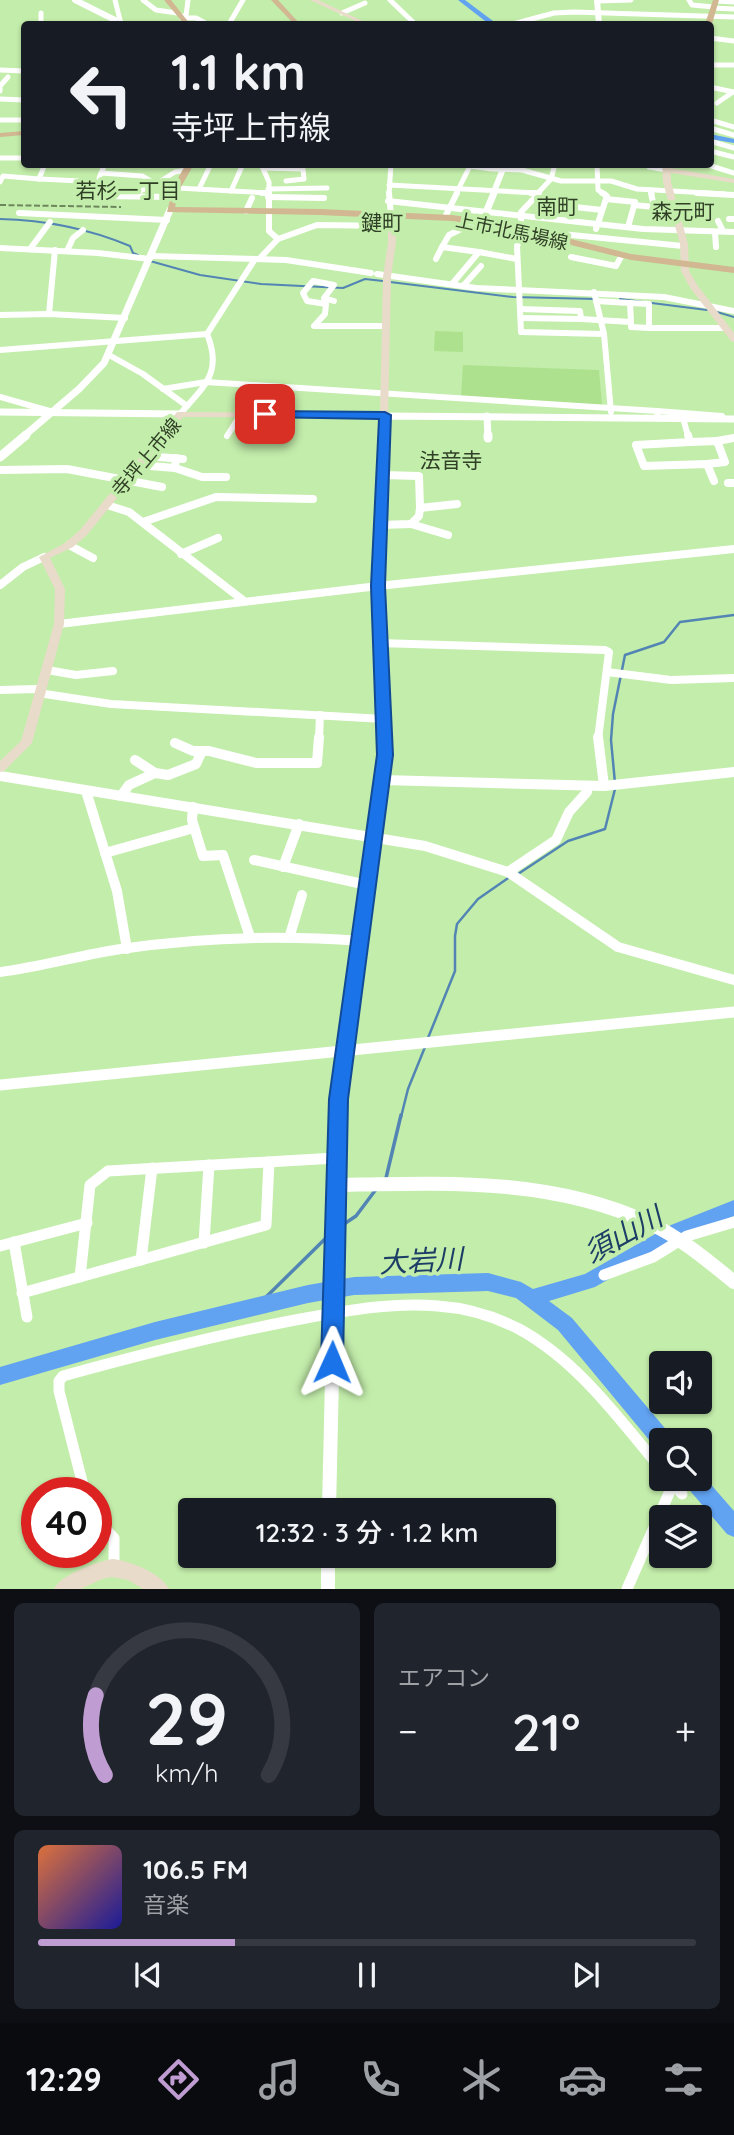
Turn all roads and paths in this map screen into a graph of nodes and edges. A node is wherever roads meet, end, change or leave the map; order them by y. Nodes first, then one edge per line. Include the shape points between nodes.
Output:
1 (75, 0) edge
2 (115, 0) edge
3 (143, 0) edge
4 (167, 0) edge
5 (188, 0) edge
6 (235, 0) edge
7 (243, 0) edge
8 (274, 0) edge
9 (313, 0) edge
10 (390, 0) edge
11 (597, 0) edge
12 (631, 0) edge
13 (689, 0) edge
14 (734, 2) edge
15 (365, 3) dead end
16 (714, 6) edge
17 (734, 9) edge
18 (156, 10) junction
19 (598, 11) junction
20 (41, 13) dead end
21 (342, 13) junction
22 (148, 14) dead end
23 (734, 17) edge
24 (183, 20) edge
25 (41, 21) edge
26 (115, 21) edge
27 (120, 21) edge
28 (202, 21) edge
29 (231, 21) edge
30 (294, 21) edge
31 (359, 21) edge
32 (412, 21) edge
33 (520, 21) edge
34 (599, 21) edge
35 (714, 38) edge
36 (734, 41) edge
37 (714, 65) edge
38 (734, 65) edge
39 (0, 70) edge
40 (21, 71) edge
41 (8, 77) dead end
42 (1, 82) edge
43 (714, 89) edge
44 (0, 92) edge
45 (734, 92) edge
46 (0, 99) edge
47 (21, 100) edge
48 (717, 103) dead end
49 (17, 111) dead end
50 (0, 120) edge
51 (10, 120) junction
52 (21, 120) edge
53 (714, 121) edge
54 (734, 127) edge
55 (714, 129) edge
56 (21, 133) edge
57 (0, 135) edge
58 (734, 135) edge
59 (714, 142) edge
60 (734, 148) edge
61 (16, 149) dead end
62 (714, 152) edge
63 (734, 157) edge
64 (20, 158) edge
65 (1, 160) edge
66 (16, 167) dead end
67 (714, 167) edge
68 (43, 168) edge
69 (103, 168) edge
70 (186, 168) edge
71 (188, 168) edge
72 (209, 168) edge
73 (241, 168) edge
74 (262, 168) edge
75 (277, 168) edge
76 (391, 168) edge
77 (469, 168) edge
78 (498, 168) edge
79 (554, 168) edge
80 (597, 168) edge
81 (666, 168) edge
82 (671, 168) edge
83 (285, 169) junction
84 (101, 173) junction
85 (734, 173) edge
86 (39, 178) junction
87 (551, 179) junction
88 (598, 180) junction
89 (286, 181) junction
90 (734, 181) edge
91 (0, 182) edge
92 (100, 182) junction
93 (156, 184) junction
94 (389, 185) junction
95 (286, 188) junction
96 (327, 188) dead end
97 (458, 188) junction
98 (199, 189) junction
99 (493, 190) junction
100 (651, 190) junction
101 (231, 191) junction
102 (176, 192) junction
103 (670, 192) junction
104 (268, 193) junction
105 (537, 193) junction
106 (76, 195) dead end
107 (100, 195) junction
108 (734, 195) edge
109 (130, 196) junction
110 (252, 198) dead end
111 (324, 198) dead end
112 (606, 199) junction
113 (388, 201) junction
114 (548, 204) dead end
115 (634, 205) junction
116 (448, 206) junction
117 (602, 210) junction
118 (246, 211) junction
119 (269, 212) junction
120 (487, 212) junction
121 (19, 214) dead end
122 (168, 215) junction
123 (391, 215) junction
124 (522, 216) junction
125 (445, 217) junction
126 (718, 220) dead end
127 (50, 222) dead end
128 (485, 222) junction
129 (598, 223) junction
130 (467, 224) junction
131 (391, 226) junction
132 (628, 227) junction
133 (83, 230) dead end
134 (681, 230) junction
135 (525, 231) junction
136 (723, 231) junction
137 (715, 232) junction
138 (734, 232) edge
139 (595, 236) junction
140 (278, 239) junction
141 (683, 246) junction
142 (0, 247) edge
143 (442, 247) junction
144 (716, 247) dead end
145 (30, 249) junction
146 (55, 250) junction
147 (67, 251) junction
148 (479, 252) junction
149 (622, 255) junction
150 (571, 257) dead end
151 (151, 258) junction
152 (258, 259) junction
153 (436, 259) dead end
154 (517, 259) junction
155 (481, 266) dead end
156 (685, 266) junction
157 (734, 270) edge
158 (378, 274) junction
159 (452, 284) junction
160 (463, 286) junction
161 (520, 290) junction
162 (594, 292) junction
163 (334, 301) dead end
164 (596, 301) junction
165 (630, 303) junction
166 (708, 306) junction
167 (520, 309) junction
168 (734, 311) edge
169 (49, 314) junction
170 (0, 315) edge
171 (521, 317) junction
172 (125, 318) junction
173 (581, 319) junction
174 (600, 320) junction
175 (631, 322) junction
176 (386, 326) junction
177 (649, 328) junction
178 (725, 328) junction
179 (207, 334) junction
180 (604, 334) junction
181 (116, 340) junction
182 (734, 340) edge
183 (0, 351) edge
184 (110, 355) junction
185 (206, 382) junction
186 (163, 389) junction
187 (386, 396) junction
188 (0, 397) edge
189 (489, 401) junction
190 (183, 410) junction
191 (0, 412) edge
192 (53, 412) junction
193 (611, 413) junction
194 (241, 414) junction
195 (658, 414) junction
196 (385, 415) junction
197 (486, 416) junction
198 (683, 418) junction
199 (733, 419) edge
200 (227, 436) dead end
201 (734, 438) edge
202 (488, 439) dead end
203 (717, 441) junction
204 (690, 442) junction
205 (0, 457) edge
206 (142, 460) junction
207 (707, 464) junction
208 (175, 468) junction
209 (0, 470) edge
210 (382, 475) junction
211 (226, 477) dead end
212 (126, 480) junction
213 (714, 481) dead end
214 (162, 486) dead end
215 (313, 499) dead end
216 (107, 505) junction
217 (457, 505) dead end
218 (420, 508) junction
219 (143, 522) junction
220 (411, 524) junction
221 (380, 525) junction
222 (448, 536) dead end
223 (218, 538) dead end
224 (69, 545) junction
225 (734, 549) edge
226 (181, 554) junction
227 (44, 557) junction
228 (93, 558) dead end
229 (0, 585) edge
230 (378, 586) junction
231 (244, 601) junction
232 (59, 624) junction
233 (379, 643) junction
234 (47, 670) junction
235 (113, 671) dead end
236 (607, 672) junction
237 (734, 678) edge
238 (0, 690) edge
239 (42, 690) junction
240 (320, 715) junction
241 (384, 719) junction
242 (175, 743) dead end
243 (202, 751) junction
244 (135, 760) dead end
245 (0, 768) edge
246 (734, 772) edge
247 (155, 773) junction
248 (0, 776) edge
249 (383, 780) junction
250 (586, 786) junction
251 (604, 786) junction
252 (86, 791) junction
253 (121, 796) junction
254 (193, 807) junction
255 (299, 824) junction
256 (194, 828) junction
257 (374, 838) junction
258 (105, 853) junction
259 (254, 860) dead end
260 (283, 867) junction
261 (508, 872) junction
262 (367, 885) junction
263 (302, 895) dead end
264 (290, 935) junction
265 (250, 937) junction
266 (361, 941) junction
267 (127, 949) junction
268 (0, 972) edge
269 (734, 980) edge
270 (734, 1012) edge
271 (343, 1051) junction
272 (0, 1085) edge
273 (336, 1158) junction
274 (269, 1162) junction
275 (209, 1165) junction
276 (152, 1168) junction
277 (336, 1185) junction
278 (734, 1222) edge
279 (87, 1223) junction
280 (677, 1241) junction
281 (14, 1242) junction
282 (204, 1243) junction
283 (0, 1246) edge
284 (142, 1260) junction
285 (604, 1275) dead end
286 (80, 1277) junction
287 (734, 1282) edge
288 (22, 1293) junction
289 (333, 1308) junction
290 (26, 1317) dead end
291 (649, 1455) edge
292 (81, 1477) edge
293 (672, 1491) edge
294 (329, 1498) edge
295 (112, 1536) edge
296 (114, 1566) junction
297 (328, 1568) edge
298 (64, 1589) edge
299 (160, 1589) edge
300 (328, 1589) edge
301 (627, 1589) edge

1 - 26 street
2 - 27 street
3 - 18 street
4 - 24 main road
5 - 24 street
6 - 7 street
7 - 29 street
8 - 30 main road
9 - 21 main road
10 - 32 street
11 - 12 street
11 - 19 street
13 - 16 street via 692,5
14 - 16 street
15 - 21 street
16 - 17 street
16 - 19 street
16 - 23 street
18 - 22 street
18 - 24 street
19 - 33 street via 554,13
19 - 34 street
20 - 25 street
21 - 31 main road
24 - 28 street
35 - 36 street
37 - 38 street
39 - 40 street
41 - 42 street
42 - 44 street
43 - 45 street
45 - 48 street
46 - 47 street
49 - 51 street
50 - 51 street
51 - 52 street
53 - 54 street
55 - 58 street
56 - 57 main road
59 - 60 street
61 - 64 street
62 - 63 street
64 - 65 street
64 - 66 street
67 - 85 street
68 - 86 street
69 - 84 street
70 - 93 street
71 - 102 main road
72 - 98 street
73 - 101 street
74 - 104 street
75 - 83 street
76 - 94 street
77 - 97 street
78 - 87 street
78 - 99 street
79 - 87 street
80 - 88 street
81 - 103 main road
82 - 90 main road
83 - 89 street
83 - 89 street via 303,169 303,179
84 - 92 street
84 - 93 street via 142,176
86 - 91 street via 3,177
86 - 92 street
87 - 88 street
87 - 105 street
88 - 100 street
88 - 112 street via 598,190
89 - 95 street
92 - 107 street
93 - 109 street
94 - 97 street
94 - 113 street
95 - 96 street
95 - 104 street
97 - 99 street
97 - 116 street
98 - 101 street
98 - 102 street
99 - 105 street
99 - 120 street
100 - 103 street
100 - 115 street via 654,206
101 - 104 street
102 - 109 street
102 - 122 main road
103 - 108 street
103 - 134 main road
104 - 111 street
104 - 119 street
105 - 124 street
106 - 107 street
107 - 109 street
110 - 118 street
112 - 115 street
112 - 117 street
113 - 116 street
113 - 123 street
114 - 117 street
115 - 132 street
116 - 120 street
116 - 125 street
117 - 129 street
118 - 119 main road, 上市北馬場線
118 - 122 main road, 上市北馬場線
119 - 123 main road, 上市北馬場線
119 - 140 street via 269,231
120 - 124 street
120 - 128 street
121 - 122 street
122 - 151 street
123 - 125 main road, 上市北馬場線
123 - 131 main road
124 - 129 street
124 - 135 street
125 - 130 main road, 上市北馬場線
126 - 136 street
127 - 145 street
128 - 130 main road, 上市北馬場線
128 - 135 main road, 上市北馬場線
129 - 132 street
129 - 139 street
130 - 143 street via 449,235
131 - 140 street via 324,224
131 - 158 main road via 392,242
132 - 134 street
133 - 147 street
134 - 137 street
134 - 141 main road
135 - 139 street
135 - 149 main road, 上市北馬場線
135 - 154 street via 517,246
136 - 137 street
136 - 138 street
137 - 144 street
139 - 141 street
140 - 152 street
141 - 156 main road
142 - 145 street
143 - 148 street
143 - 153 street
145 - 146 street
146 - 147 street
146 - 169 street
147 - 151 street
148 - 154 street
148 - 159 street
149 - 150 street via 616,266
149 - 156 main road, 上市北馬場線
151 - 152 street
151 - 172 street
152 - 158 street
152 - 179 street
154 - 161 street
155 - 160 street
156 - 157 main road, 上市北馬場線
156 - 166 main road via 689,280
158 - 159 street
158 - 176 main road
159 - 160 street
160 - 161 street
161 - 162 street
161 - 167 street
162 - 164 street
162 - 166 street via 664,297
163 - 176 street via 324,298 334,285 313,281 303,293 307,301 326,304 325,314 314,326
164 - 165 street
164 - 174 street
165 - 175 street
165 - 177 street via 649,304
166 - 168 street
166 - 178 main road
167 - 171 street
167 - 173 street via 580,311
169 - 170 street
169 - 172 street
171 - 173 street
171 - 180 street via 522,332
172 - 181 street
173 - 174 street
174 - 175 street
174 - 180 street
175 - 177 street via 631,327
176 - 187 main road
177 - 178 street
178 - 182 main road
179 - 181 street
179 - 185 street via 217,357
180 - 193 street
181 - 183 street
181 - 184 street
184 - 186 street
184 - 192 street via 94,376
185 - 186 street
185 - 187 street
185 - 190 street
186 - 190 street
187 - 189 street
187 - 196 main road
188 - 192 street
189 - 193 street
189 - 197 street
190 - 192 street
190 - 194 main road, 寺坪上市線
190 - 206 main road, 寺坪上市線
191 - 192 street
192 - 205 street
193 - 195 street
193 - 197 street
194 - 196 main road, 寺坪上市線
194 - 200 street
195 - 198 street
195 - 199 street
196 - 197 street
196 - 210 street
197 - 202 street
198 - 199 street
198 - 204 street
201 - 203 street
203 - 204 street
203 - 207 street via 725,462
204 - 207 street via 636,444 645,466
206 - 208 street
206 - 208 street via 180,458
206 - 212 main road, 寺坪上市線
207 - 213 street
208 - 211 street via 202,477
209 - 212 street via 67,469
210 - 218 street via 419,476
210 - 221 street
212 - 214 street
212 - 216 main road, 寺坪上市線
215 - 219 street via 216,497
216 - 219 street
216 - 224 main road, 寺坪上市線
217 - 218 street
218 - 220 street
219 - 226 street
220 - 221 street
220 - 222 street
221 - 230 street
223 - 226 street
224 - 227 main road, 寺坪上市線
224 - 228 street
225 - 230 street
226 - 231 street
227 - 229 street
227 - 232 main road via 60,590
230 - 231 street
230 - 233 street
231 - 232 street
232 - 234 main road
233 - 236 street via 605,650 609,652
233 - 241 street
234 - 235 street via 76,675
234 - 239 main road
236 - 237 street via 671,680
236 - 251 street via 597,743
238 - 239 street
239 - 240 street via 111,704
239 - 245 main road via 26,743
240 - 241 street
240 - 243 street via 317,763 256,763
241 - 249 street
242 - 243 street
243 - 247 street via 196,764 168,775
244 - 247 street
246 - 251 street
247 - 253 street via 129,785
248 - 252 street
249 - 250 street
249 - 257 street
250 - 251 street
250 - 261 street via 587,792 569,812 556,840
252 - 253 street
252 - 258 street
253 - 254 street
254 - 255 street
254 - 256 street
255 - 257 street
255 - 260 street
256 - 258 street
256 - 265 street via 203,856 223,855
257 - 261 street via 425,846
257 - 262 street
258 - 267 street via 124,919
259 - 260 street
260 - 262 street
261 - 269 street via 618,947
262 - 266 street
263 - 264 street
264 - 265 street
264 - 266 street
265 - 267 street
266 - 271 street
267 - 268 street
270 - 271 street
271 - 272 street
271 - 273 street
273 - 274 street
273 - 277 street
274 - 275 street
274 - 282 street via 266,1225
275 - 276 street
275 - 282 street
276 - 279 street via 107,1171 95,1180 90,1185
276 - 284 street
277 - 280 street via 512,1185 589,1201 652,1225
277 - 289 street
278 - 280 street
279 - 281 street
279 - 286 street
280 - 285 street via 653,1257
280 - 287 street
281 - 283 street
281 - 288 street
282 - 284 street
284 - 286 street
286 - 288 street
288 - 290 street
289 - 291 street via 447,1306 518,1328 572,1367
289 - 292 street via 63,1376 59,1391
289 - 294 street
293 - 301 street
295 - 296 street
296 - 298 main road
296 - 299 main road
297 - 300 street

